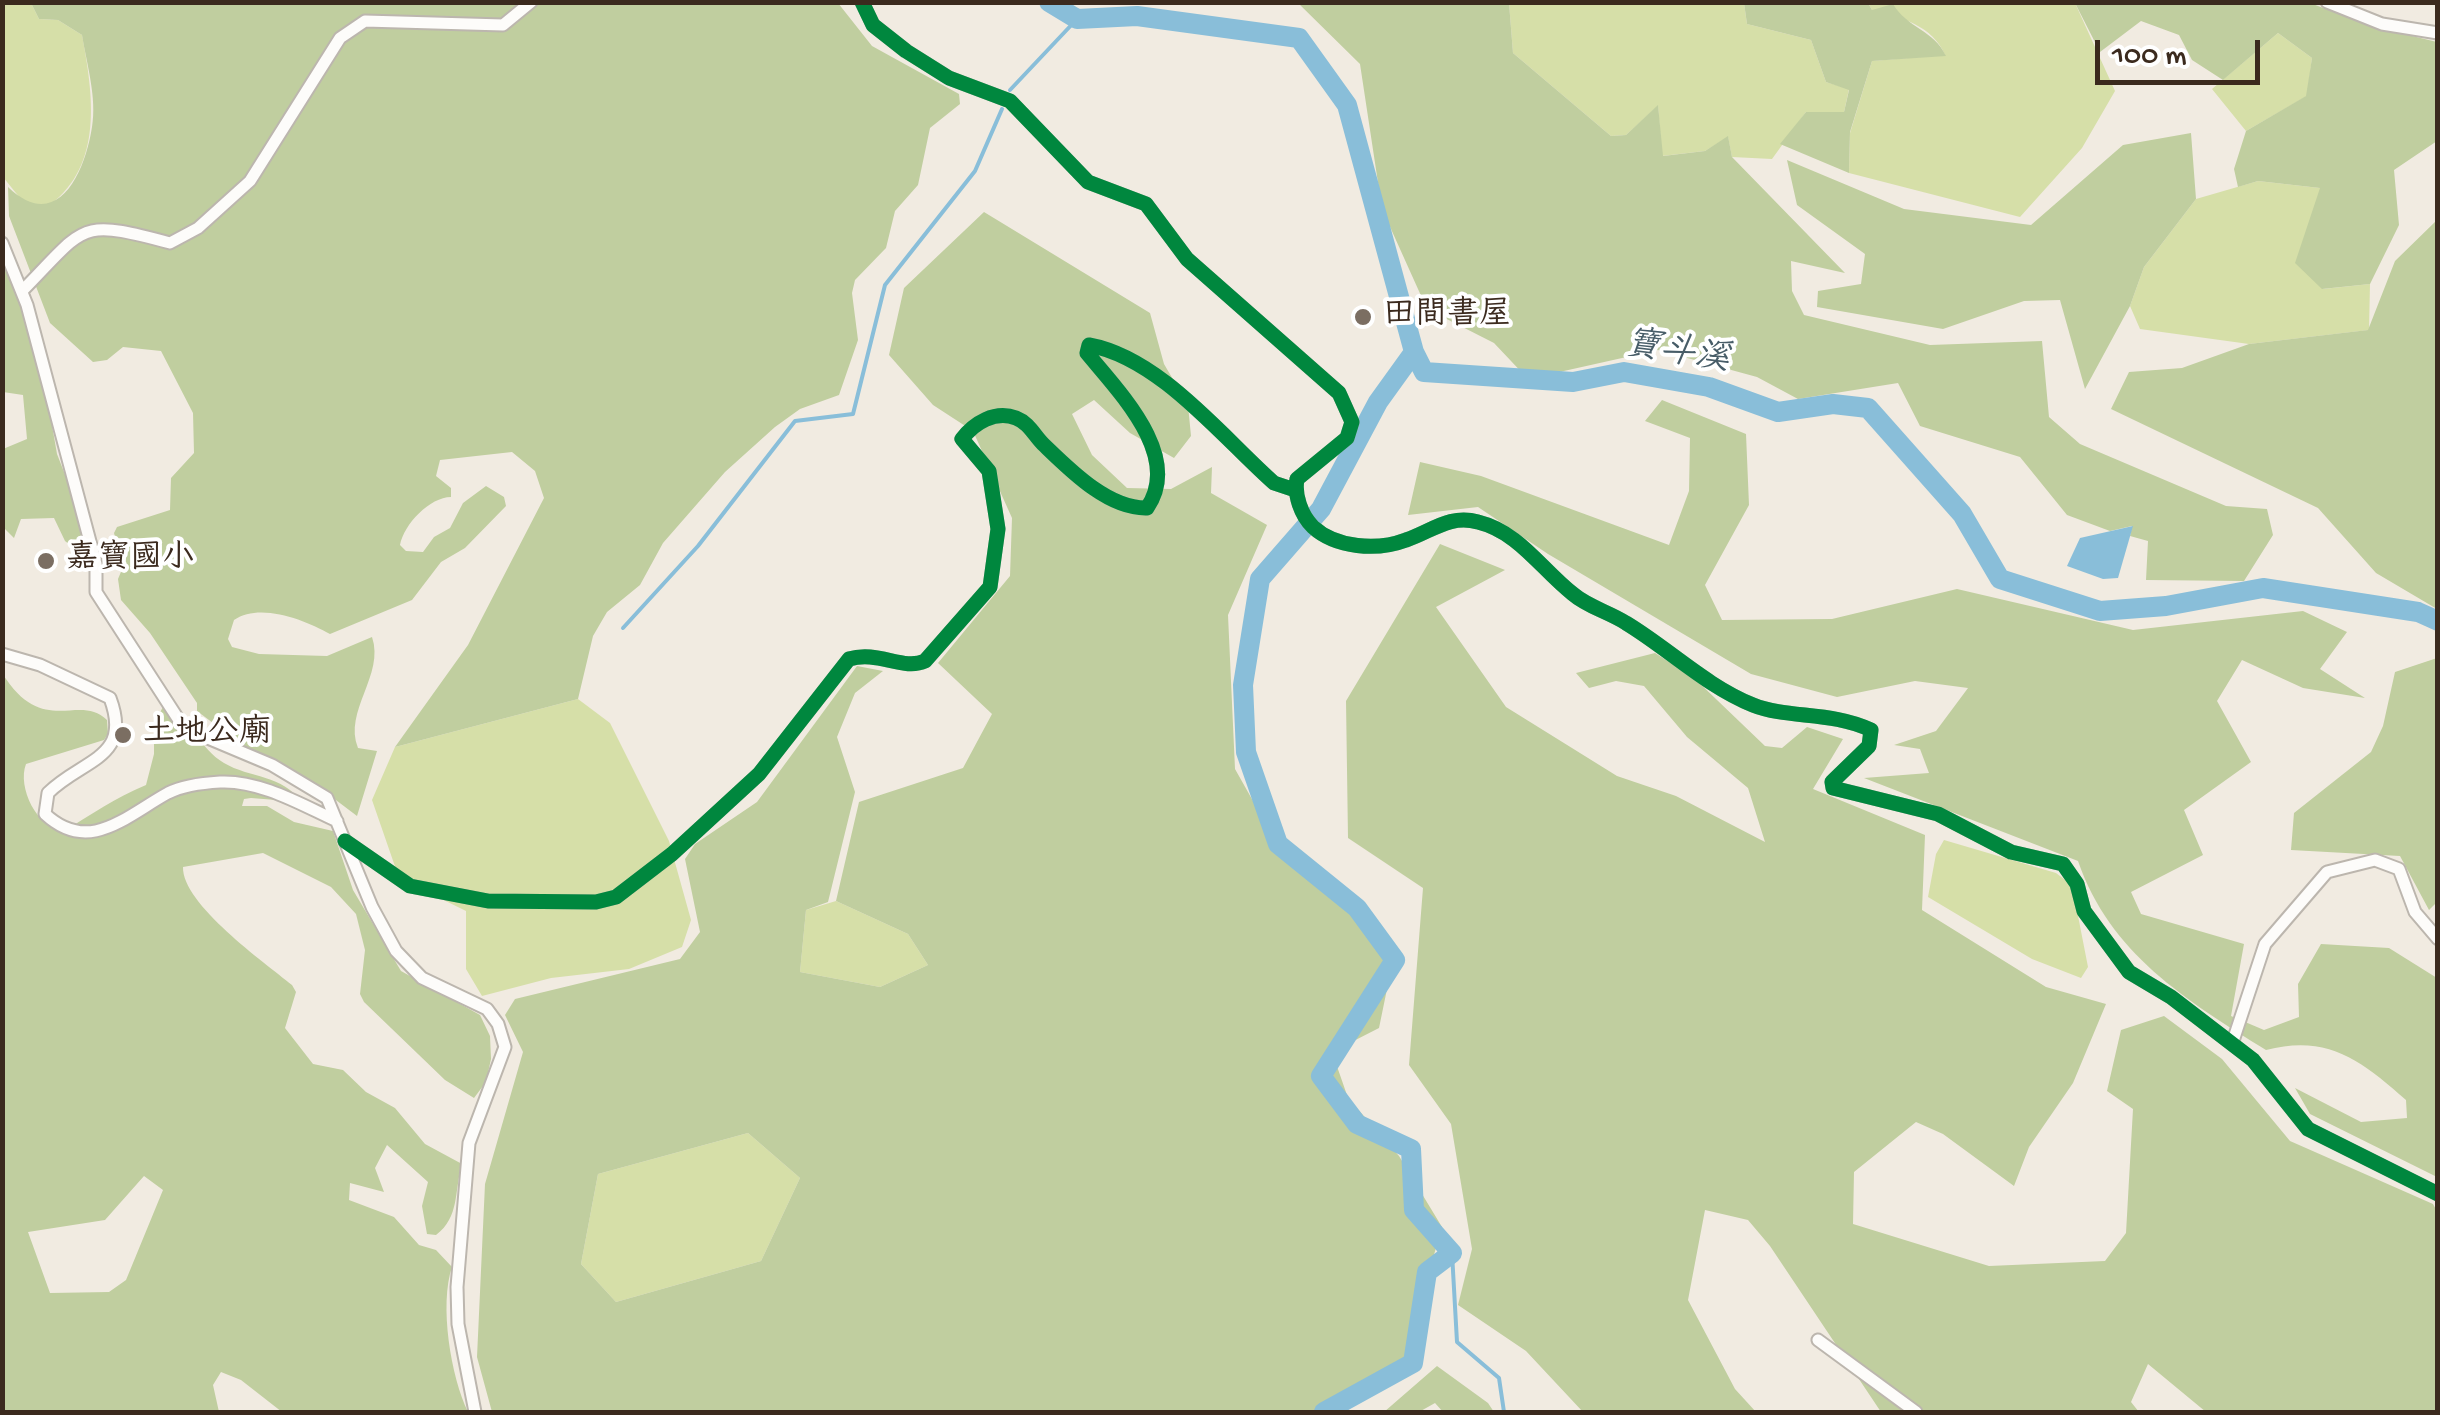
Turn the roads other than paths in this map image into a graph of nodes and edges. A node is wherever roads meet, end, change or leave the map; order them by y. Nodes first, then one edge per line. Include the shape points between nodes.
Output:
1 (531, 2) edge
2 (862, 2) edge
3 (2327, 2) edge
4 (2438, 33) edge
5 (2, 243) edge
6 (22, 291) junction
7 (1295, 490) junction
8 (2, 654) edge
9 (337, 821) junction
10 (346, 842) junction
11 (2438, 939) edge
12 (2232, 1044) junction
13 (2438, 1194) edge
14 (1818, 1340) dead end
15 (475, 1412) edge
16 (1916, 1412) edge

1 - 6 street via 503,26 365,21 340,38 250,181 198,228 170,243 106,226 78,234
2 - 7 street via 873,25 906,51 949,78 1010,101 1088,182 1146,204 1187,259 1338,392 1350,410 1347,438 1297,478
3 - 4 street via 2382,24
5 - 6 street
6 - 9 street via 96,564 96,592 184,728 272,764 327,798
7 - 10 street via 1274,483 1173,388 1089,345 1087,353 1153,442 1157,494 1147,508 1087,484 1013,416 970,429 962,439 989,471 998,529 990,587 925,661 914,666 866,654 849,659 759,774 637,884 596,902 488,901 410,886
7 - 12 street via 1309,522 1326,538 1375,546 1406,541 1440,523 1469,519 1492,525 1574,596 1755,706 1872,730 1869,746 1832,788 1938,814 2011,852 2063,864 2084,911 2129,972
8 - 9 street via 110,698 119,722 112,746 48,793 46,814 59,826 92,834 172,792 226,781
9 - 10 street
10 - 15 street via 372,907 408,966 487,1009 505,1047 474,1121 465,1167 456,1306
11 - 12 street via 2415,912 2399,869 2375,860 2327,872 2265,944
12 - 13 street via 2308,1129
14 - 16 street

